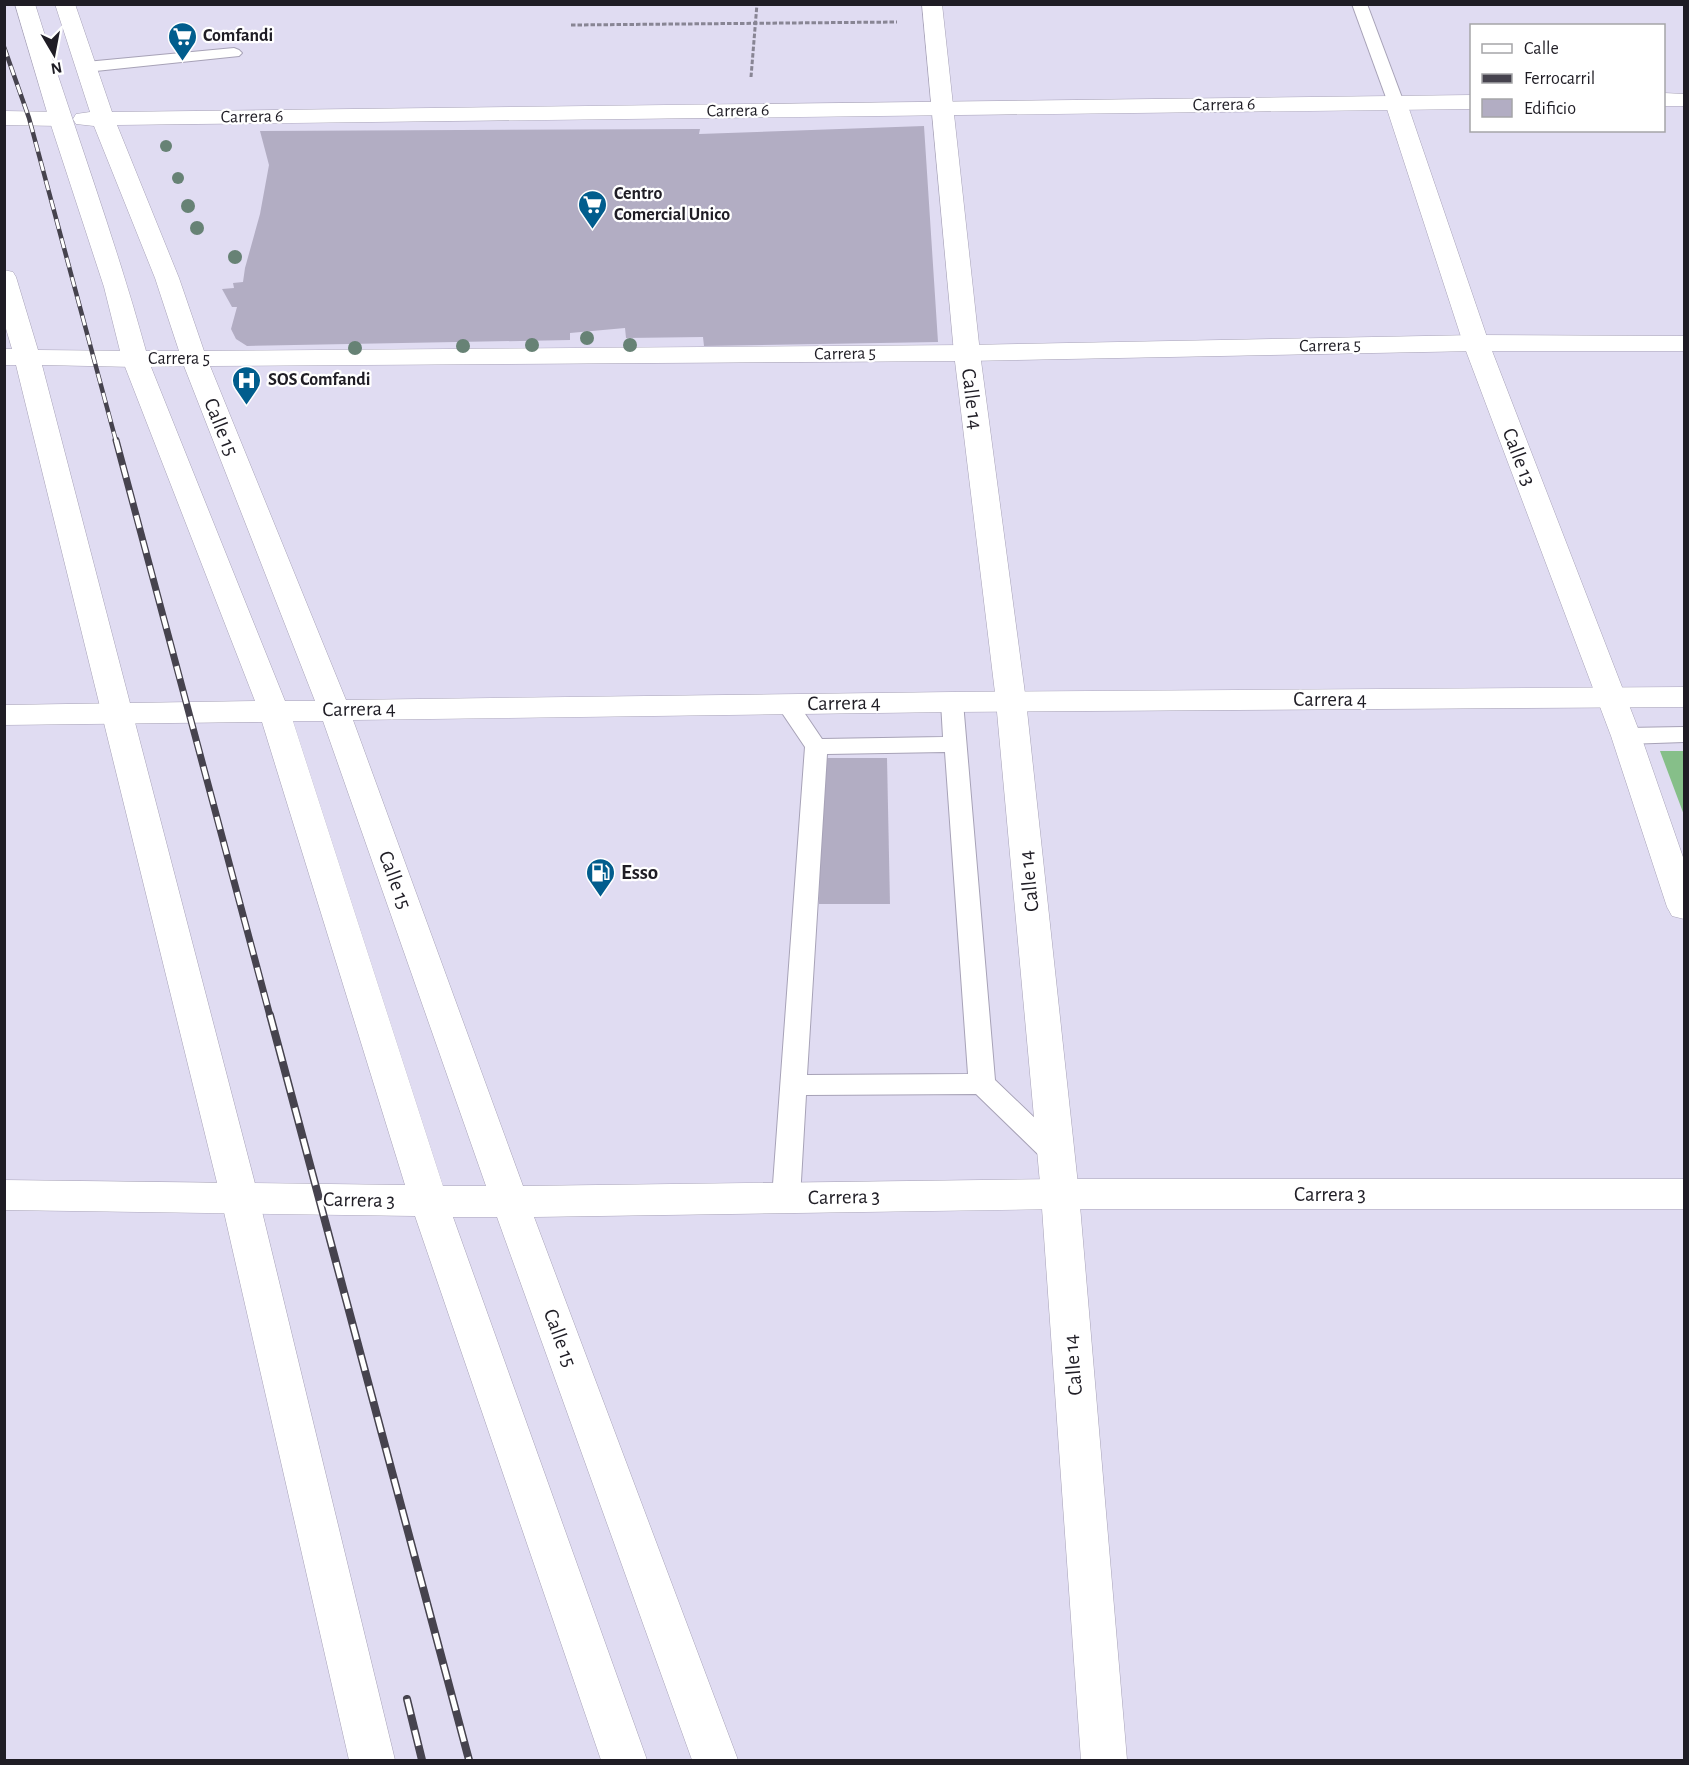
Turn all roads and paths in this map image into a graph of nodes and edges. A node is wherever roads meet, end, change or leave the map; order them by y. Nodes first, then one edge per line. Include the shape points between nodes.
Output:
1 (25, 4) edge
2 (65, 4) edge
3 (758, 4) edge
4 (1359, 4) edge
5 (933, 13) edge
6 (756, 24) junction
7 (571, 26) dead end
8 (234, 53) dead end
9 (86, 67) junction
10 (1665, 100) edge
11 (1684, 100) edge
12 (1470, 102) edge
13 (1396, 103) junction
14 (944, 109) junction
15 (748, 111) junction
16 (4, 118) edge
17 (60, 119) junction
18 (103, 119) junction
19 (4, 277) edge
20 (1476, 343) junction
21 (1684, 343) edge
22 (966, 353) junction
23 (16, 357) edge
24 (135, 359) junction
25 (194, 360) junction
26 (1609, 697) junction
27 (1684, 697) edge
28 (1011, 701) junction
29 (952, 702) junction
30 (787, 704) junction
31 (334, 709) junction
32 (274, 711) junction
33 (116, 714) junction
34 (4, 715) edge
35 (1684, 735) edge
36 (1626, 736) junction
37 (955, 744) junction
38 (816, 747) junction
39 (1684, 907) edge
40 (982, 1084) junction
41 (794, 1085) junction
42 (1058, 1174) junction
43 (1684, 1194) edge
44 (4, 1195) edge
45 (240, 1198) junction
46 (786, 1198) junction
47 (429, 1201) junction
48 (510, 1202) junction
49 (372, 1761) edge
50 (624, 1761) edge
51 (715, 1761) edge
52 (1104, 1761) edge

1 - 17 street
2 - 9 street, Calle 15
3 - 6 path
4 - 13 lane, Calle 13
5 - 6 path
5 - 14 street, Calle 14
6 - 7 path
6 - 15 path
8 - 9 lane
9 - 18 street, Calle 15
10 - 11 street
12 - 13 street, Carrera 6
13 - 14 street, Carrera 6
13 - 20 street, Calle 13
14 - 15 street, Carrera 6
14 - 22 street, Calle 14
15 - 18 street, Carrera 6
16 - 17 street, Carrera 6
17 - 18 street, Carrera 6
17 - 24 street via 117,287
18 - 25 street, Calle 15 via 167,278
19 - 23 street
20 - 21 street, Carrera 5
20 - 22 street, Carrera 5
20 - 26 street, Calle 13
22 - 25 street, Carrera 5
22 - 28 street, Calle 14
23 - 24 street, Carrera 5
23 - 33 street
24 - 25 street, Carrera 5
24 - 32 street
25 - 31 street, Calle 15
26 - 27 street, Carrera 4
26 - 28 street, Carrera 4
26 - 36 street, Calle 13
28 - 29 street, Carrera 4
28 - 42 street, Calle 14
29 - 30 street, Carrera 4
29 - 37 lane
30 - 31 street, Carrera 4
30 - 38 lane
31 - 32 street, Carrera 4
31 - 48 street, Calle 15
32 - 33 street, Carrera 4
32 - 47 street
33 - 34 street, Carrera 4
33 - 45 street
35 - 36 lane
36 - 39 street, Calle 13
37 - 38 lane
37 - 40 lane
38 - 41 lane
40 - 41 lane
40 - 42 lane
41 - 46 lane
42 - 43 street, Carrera 3
42 - 46 street, Carrera 3
42 - 52 street, Calle 14
44 - 45 street, Carrera 3
45 - 47 street, Carrera 3
45 - 49 street
46 - 48 street, Carrera 3
47 - 48 street, Carrera 3
47 - 50 street
48 - 51 street, Calle 15

